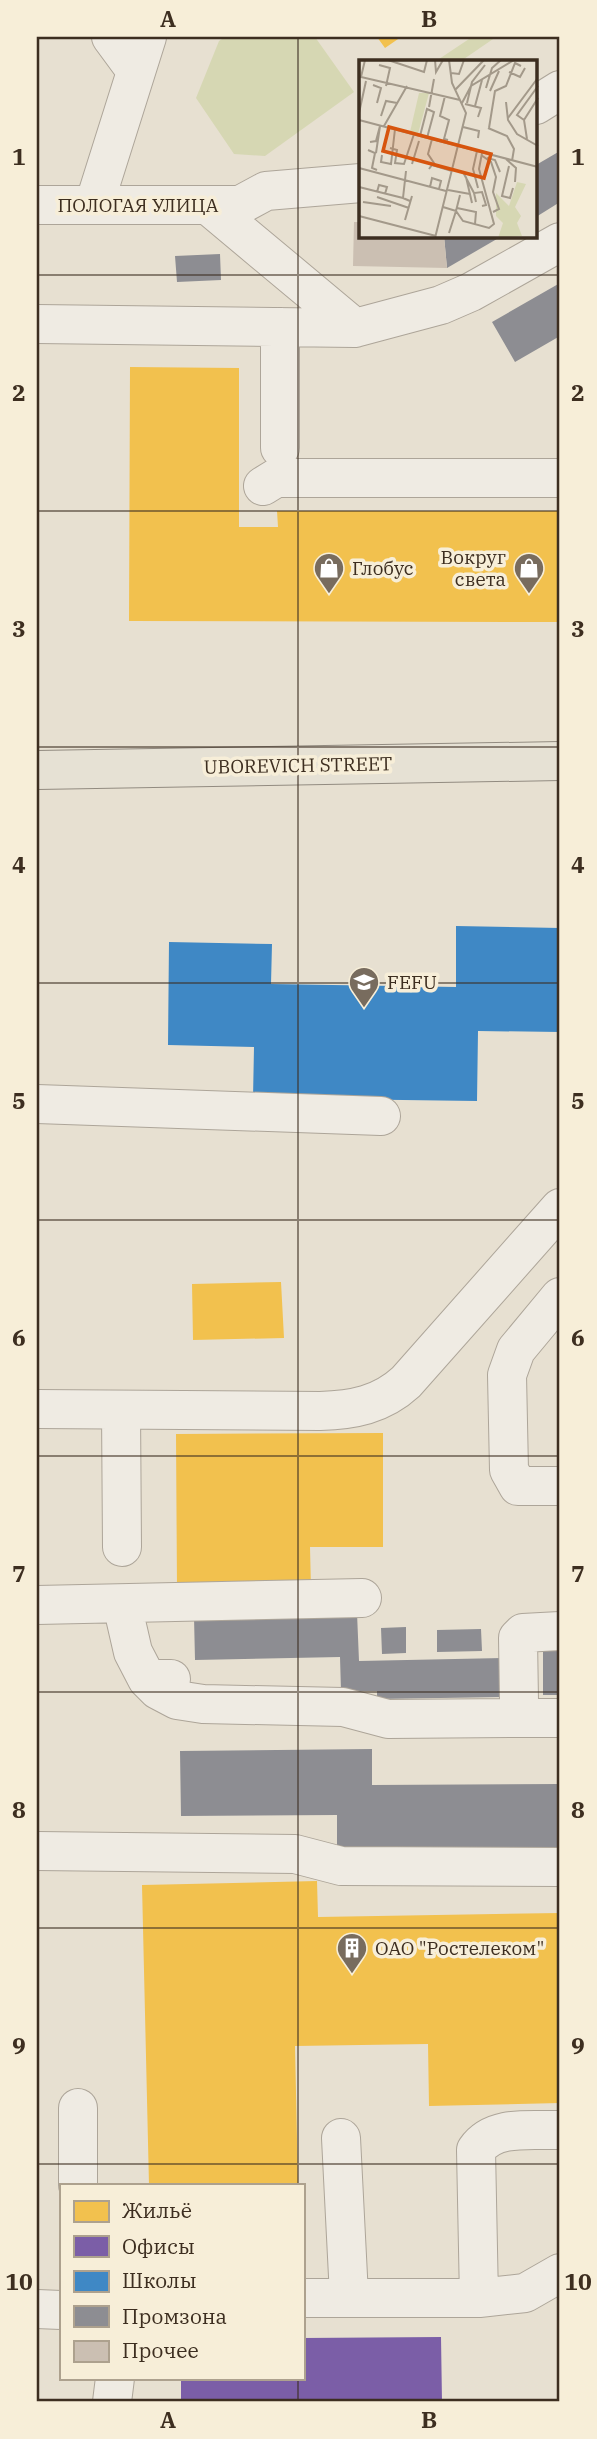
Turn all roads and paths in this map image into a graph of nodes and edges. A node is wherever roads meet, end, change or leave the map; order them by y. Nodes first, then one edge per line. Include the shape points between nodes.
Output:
1 (111, 37) edge
2 (142, 54) edge
3 (560, 90) edge
4 (538, 104) edge
5 (359, 183) edge
6 (37, 205) edge
7 (94, 205) junction
8 (210, 207) junction
9 (560, 242) edge
10 (37, 324) edge
11 (280, 327) junction
12 (355, 328) junction
13 (279, 448) dead end
14 (560, 478) edge
15 (263, 486) dead end
16 (560, 761) edge
17 (37, 770) edge
18 (37, 1104) edge
19 (381, 1116) dead end
20 (560, 1208) edge
21 (560, 1297) edge
22 (37, 1409) edge
23 (121, 1410) junction
24 (560, 1486) edge
25 (122, 1547) dead end
26 (362, 1598) dead end
27 (122, 1604) junction
28 (37, 1605) edge
29 (560, 1631) edge
30 (147, 1679) junction
31 (323, 1681) dead end
32 (514, 1718) junction
33 (560, 1718) edge
34 (37, 1851) edge
35 (560, 1867) edge
36 (78, 2108) dead end
37 (560, 2130) edge
38 (341, 2138) dead end
39 (78, 2184) edge
40 (560, 2273) edge
41 (543, 2296) edge
42 (349, 2297) junction
43 (304, 2298) edge
44 (479, 2298) junction
45 (37, 2309) edge
46 (60, 2310) edge
47 (116, 2380) edge
48 (111, 2402) edge

1 - 2 lane
2 - 7 lane
3 - 4 lane
5 - 8 lane, ПОЛОГАЯ УЛИЦА via 266,191 240,205
6 - 7 lane, ПОЛОГАЯ УЛИЦА
7 - 8 lane, ПОЛОГАЯ УЛИЦА
8 - 12 lane
9 - 12 lane via 441,305
10 - 11 lane
11 - 12 lane
11 - 13 lane
14 - 15 lane via 276,478
16 - 17 main road, UBOREVICH STREET
18 - 19 lane
20 - 23 lane via 392,1395 344,1410
21 - 24 lane via 516,1350 507,1375 512,1479 518,1486
22 - 23 lane
23 - 25 lane
26 - 27 lane
27 - 28 lane
27 - 30 lane via 133,1651
29 - 32 lane via 523,1633 518,1638 519,1701
30 - 31 lane
30 - 32 lane via 177,1700 203,1704 343,1707 388,1719
32 - 33 lane
34 - 35 lane via 295,1854 341,1866
36 - 39 lane
37 - 44 lane via 499,2133 486,2138 477,2150
38 - 42 lane
40 - 41 lane
41 - 44 lane
42 - 43 lane
42 - 44 lane
45 - 46 lane
47 - 48 lane

